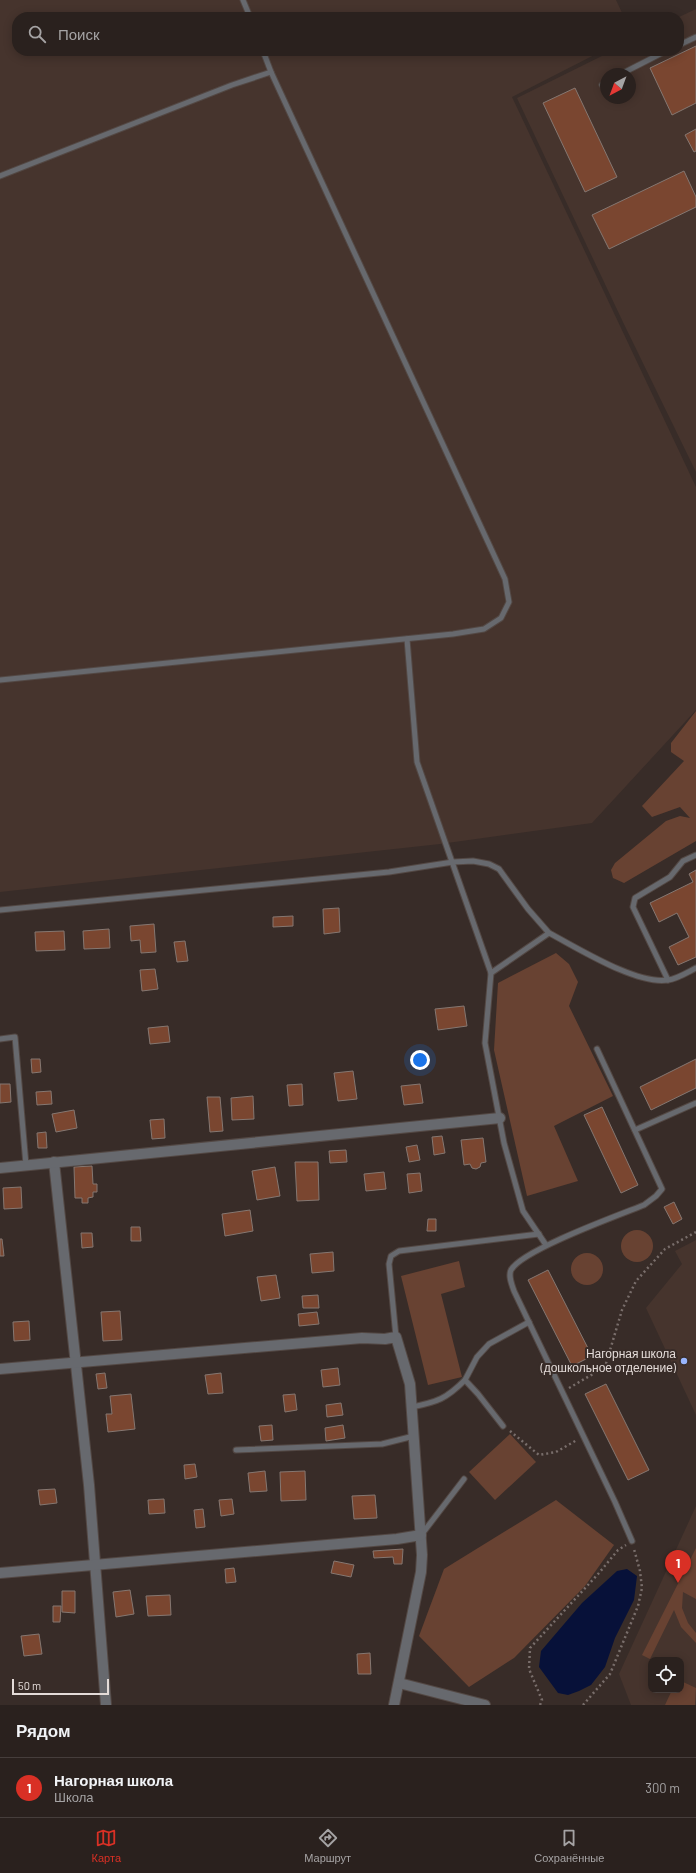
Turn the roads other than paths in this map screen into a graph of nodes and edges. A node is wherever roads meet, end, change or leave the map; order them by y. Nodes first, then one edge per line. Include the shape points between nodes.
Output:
1 (243, 0) edge
2 (248, 12) edge
3 (696, 37) edge
4 (684, 43) edge
5 (265, 56) edge
6 (656, 56) edge
7 (633, 68) edge
8 (271, 72) junction
9 (0, 176) edge
10 (407, 639) junction
11 (0, 680) edge
12 (696, 855) edge
13 (453, 862) junction
14 (0, 910) edge
15 (549, 933) junction
16 (696, 968) edge
17 (491, 973) junction
18 (668, 980) junction
19 (0, 1039) edge
20 (597, 1048) dead end
21 (696, 1103) edge
22 (500, 1118) junction
23 (635, 1130) junction
24 (54, 1162) junction
25 (26, 1165) junction
26 (0, 1168) edge
27 (539, 1234) junction
28 (546, 1246) junction
29 (529, 1322) junction
30 (396, 1337) junction
31 (76, 1361) junction
32 (0, 1369) edge
33 (465, 1380) junction
34 (412, 1407) junction
35 (503, 1426) road end
36 (414, 1436) junction
37 (236, 1450) dead end
38 (464, 1479) dead end
39 (421, 1535) junction
40 (632, 1541) road end
41 (96, 1565) junction
42 (0, 1573) edge
43 (399, 1682) junction
44 (106, 1705) edge
45 (394, 1705) edge
46 (485, 1705) edge

1 - 2 lane
3 - 4 lane
5 - 8 lane
6 - 7 lane
8 - 9 lane
8 - 10 lane via 505,579 509,602 501,618 484,629
10 - 11 lane
10 - 13 lane via 417,762
12 - 18 lane via 683,861 670,877 635,898 633,907
13 - 14 lane via 389,872
13 - 15 lane via 473,861 500,869 528,909
13 - 17 lane
15 - 17 lane
15 - 18 lane via 623,971 647,979
16 - 18 lane
17 - 22 lane via 485,1043
19 - 25 lane via 15,1037
20 - 23 lane
21 - 23 lane
22 - 24 street
22 - 27 lane via 504,1143 523,1211
23 - 28 lane via 662,1189 644,1205
24 - 25 street
24 - 31 street
25 - 26 street
27 - 28 lane
27 - 30 lane via 400,1251 391,1256 389,1264
28 - 29 lane via 511,1270 510,1278 514,1291
29 - 33 lane via 489,1344 476,1357
29 - 40 lane
30 - 31 street
30 - 34 street via 410,1384
31 - 32 street
31 - 41 street
33 - 34 lane via 451,1394 434,1403
33 - 35 lane
34 - 36 street
36 - 37 lane via 382,1444
36 - 39 street
38 - 39 lane
39 - 41 street via 397,1540
39 - 43 street via 421,1572
41 - 42 street
41 - 44 street
43 - 45 street
43 - 46 street

